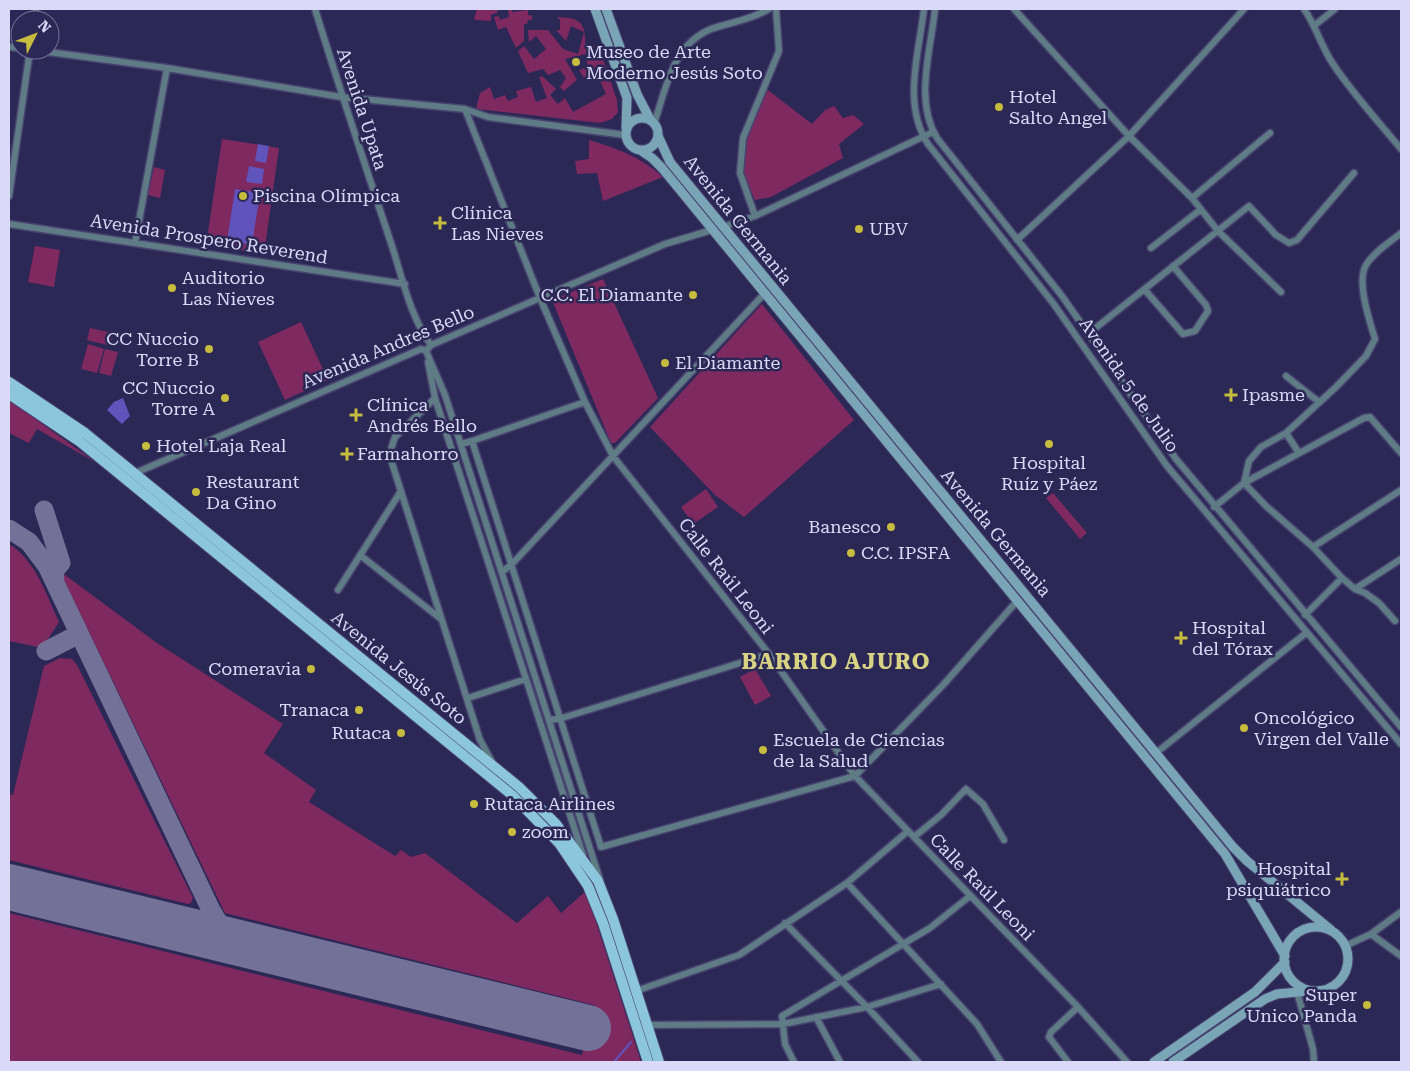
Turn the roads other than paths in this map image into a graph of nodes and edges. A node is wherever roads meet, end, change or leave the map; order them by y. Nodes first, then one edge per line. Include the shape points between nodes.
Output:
1 (315, 9) edge
2 (595, 9) edge
3 (606, 9) edge
4 (769, 9) edge
5 (776, 9) edge
6 (924, 9) edge
7 (935, 9) edge
8 (1014, 9) edge
9 (1244, 9) edge
10 (1304, 9) edge
11 (1335, 9) edge
12 (1315, 25) junction
13 (60, 54) edge
14 (29, 60) edge
15 (167, 68) junction
16 (342, 97) junction
17 (464, 109) junction
18 (653, 123) junction
19 (626, 131) junction
20 (933, 132) junction
21 (1270, 133) dead end
22 (658, 136) junction
23 (1130, 136) junction
24 (923, 138) junction
25 (1401, 149) edge
26 (640, 150) junction
27 (1354, 173) dead end
28 (9, 196) edge
29 (1192, 198) junction
30 (1200, 210) junction
31 (755, 216) junction
32 (9, 224) edge
33 (723, 227) junction
34 (712, 230) junction
35 (1218, 231) junction
36 (1401, 233) edge
37 (1017, 240) junction
38 (135, 243) junction
39 (1151, 248) dead end
40 (1173, 266) junction
41 (405, 284) junction
42 (1145, 290) junction
43 (1281, 292) dead end
44 (764, 294) junction
45 (540, 298) junction
46 (422, 332) junction
47 (1088, 334) junction
48 (431, 345) junction
49 (424, 350) junction
50 (1286, 376) dead end
51 (9, 382) edge
52 (9, 394) edge
53 (435, 398) junction
54 (585, 402) junction
55 (1319, 402) junction
56 (1286, 433) junction
57 (472, 440) junction
58 (461, 444) junction
59 (1299, 453) junction
60 (1401, 453) edge
61 (613, 456) junction
62 (134, 474) junction
63 (124, 478) junction
64 (1244, 483) junction
65 (1401, 490) edge
66 (401, 491) junction
67 (1214, 507) junction
68 (1313, 547) junction
69 (360, 555) junction
70 (1401, 559) edge
71 (512, 564) junction
72 (502, 572) junction
73 (1342, 578) junction
74 (338, 590) dead end
75 (1355, 590) junction
76 (1017, 601) junction
77 (1305, 615) junction
78 (442, 620) junction
79 (1395, 621) dead end
80 (1306, 633) junction
81 (769, 654) junction
82 (526, 678) junction
83 (468, 698) junction
84 (562, 718) junction
85 (550, 720) junction
86 (1401, 727) edge
87 (1401, 744) edge
88 (1156, 753) junction
89 (494, 767) junction
90 (855, 776) junction
91 (908, 831) junction
92 (914, 837) junction
93 (1004, 840) dead end
94 (584, 860) junction
95 (847, 883) junction
96 (588, 886) junction
97 (604, 896) junction
98 (970, 896) junction
99 (1401, 912) edge
100 (785, 923) junction
101 (1331, 930) junction
102 (1371, 934) junction
103 (904, 944) junction
104 (1345, 946) junction
105 (1389, 947) junction
106 (1401, 948) edge
107 (1401, 956) edge
108 (1285, 959) junction
109 (843, 981) junction
110 (941, 984) junction
111 (1314, 990) junction
112 (636, 992) junction
113 (1297, 992) junction
114 (868, 1007) junction
115 (1078, 1007) junction
116 (816, 1017) junction
117 (647, 1024) junction
118 (783, 1024) junction
119 (1313, 1049) junction
120 (648, 1062) edge
121 (659, 1062) edge
122 (794, 1062) edge
123 (840, 1062) edge
124 (918, 1062) edge
125 (1001, 1062) edge
126 (1068, 1062) edge
127 (1127, 1062) edge
128 (1154, 1062) edge
129 (1173, 1062) edge
130 (1314, 1062) edge
131 (1318, 1062) edge

1 - 16 street, Avenida Upata
2 - 19 street via 627,98
3 - 18 street via 637,94
4 - 18 street via 708,30 689,44 677,58
5 - 31 street via 779,51 743,138 740,174
6 - 24 street, Avenida 5 de Julio via 913,102
7 - 20 street, Avenida 5 de Julio via 924,102
8 - 23 street
9 - 23 street
10 - 12 street
11 - 12 street
12 - 25 street via 1321,43 1345,81
13 - 15 street
14 - 28 street
15 - 16 street
15 - 38 street
16 - 17 street
16 - 41 street, Avenida Upata
17 - 19 street via 488,116
17 - 45 street, Calle Raúl Leoni
18 - 19 street via 639,118 632,121
18 - 22 street
19 - 26 street via 629,144
20 - 24 street
20 - 37 street, Avenida 5 de Julio
21 - 29 street
22 - 26 street via 652,147
22 - 33 street, Avenida Germania via 666,156
23 - 29 street
23 - 37 street
24 - 31 street
24 - 80 street, Avenida 5 de Julio via 1053,303 1167,466
26 - 34 street, Avenida Germania via 657,163
27 - 35 street via 1297,240 1289,244 1249,206
29 - 30 street
30 - 35 street
30 - 39 street
31 - 33 street
32 - 38 street, Avenida Prospero Reverend
33 - 88 street, Avenida Germania
34 - 44 street, Avenida Germania
34 - 45 street, Avenida Andres Bello via 665,244
35 - 40 street
35 - 43 street
36 - 55 street via 1364,267 1366,306 1376,339 1366,356
37 - 47 street, Avenida 5 de Julio
38 - 41 street, Avenida Prospero Reverend
40 - 42 street
40 - 42 street via 1208,311 1194,331 1183,334
41 - 46 street, Avenida Upata
42 - 47 street
44 - 61 street
44 - 76 street, Avenida Germania
45 - 48 street, Avenida Andres Bello
45 - 54 street, Calle Raúl Leoni
46 - 48 street, Avenida Upata
46 - 49 street, Avenida Upata
47 - 67 street, Avenida 5 de Julio via 1176,460
48 - 49 street, Avenida Andres Bello
49 - 53 street
49 - 58 street via 445,395
49 - 62 street, Avenida Andres Bello
50 - 55 street
51 - 62 main road, Avenida Jesús Soto via 85,433
52 - 63 main road, Avenida Jesús Soto via 78,441
53 - 66 street via 395,437 391,448 392,462
53 - 82 street
54 - 57 street
54 - 61 street, Calle Raúl Leoni
55 - 56 street
56 - 59 street
56 - 64 street via 1261,447 1250,461
57 - 58 street
57 - 71 street
58 - 72 street
59 - 60 street via 1370,417
59 - 64 street
61 - 71 street
61 - 81 street, Calle Raúl Leoni
62 - 63 street, Avenida Andres Bello
62 - 89 main road, Avenida Jesús Soto
63 - 96 main road, Avenida Jesús Soto via 512,795 559,843
64 - 67 street
64 - 68 street
65 - 68 street
66 - 69 street
66 - 78 street
67 - 77 street, Avenida 5 de Julio
68 - 73 street
69 - 74 street
69 - 78 street
70 - 75 street
71 - 72 street
71 - 84 street
72 - 85 street
73 - 75 street
73 - 77 street
75 - 79 street via 1372,598
76 - 90 street via 944,684
76 - 108 street, Avenida Germania via 1229,858
77 - 86 street, Avenida 5 de Julio
78 - 83 street
80 - 87 street, Avenida 5 de Julio
80 - 88 street
81 - 84 street
81 - 90 street, Calle Raúl Leoni
82 - 83 street
82 - 94 street
83 - 89 street via 480,740
84 - 85 street
84 - 90 street via 601,847
85 - 97 street
88 - 101 street, Avenida Germania via 1237,852
89 - 94 main road, Avenida Jesús Soto via 546,813
90 - 91 street, Calle Raúl Leoni
91 - 92 street, Calle Raúl Leoni
91 - 95 street
92 - 93 street via 966,789 983,804
92 - 98 street, Calle Raúl Leoni
94 - 96 street
94 - 97 main road, Avenida Jesús Soto
95 - 100 street
95 - 103 street
96 - 120 main road, Avenida Jesús Soto
97 - 112 main road, Avenida Jesús Soto
98 - 103 street
98 - 115 street, Calle Raúl Leoni
99 - 102 street
100 - 109 street
100 - 112 street via 739,955
101 - 104 street
101 - 108 street via 1319,927 1301,931 1288,944
102 - 104 street
102 - 105 street
103 - 109 street
103 - 110 street
104 - 111 street via 1348,961 1341,978 1326,989
105 - 106 street
105 - 107 street
108 - 111 street via 1293,980
108 - 128 street via 1255,992
109 - 114 street
109 - 118 street via 782,1016
110 - 114 street
110 - 125 street via 977,1024
111 - 113 street
112 - 117 main road, Avenida Jesús Soto
113 - 119 street
113 - 129 street via 1265,999
114 - 116 street
114 - 124 street
115 - 126 street via 1049,1037
115 - 127 street, Calle Raúl Leoni
116 - 118 street
116 - 123 street
117 - 118 street
117 - 121 main road, Avenida Jesús Soto
118 - 122 street via 785,1044
119 - 130 street
119 - 131 street

